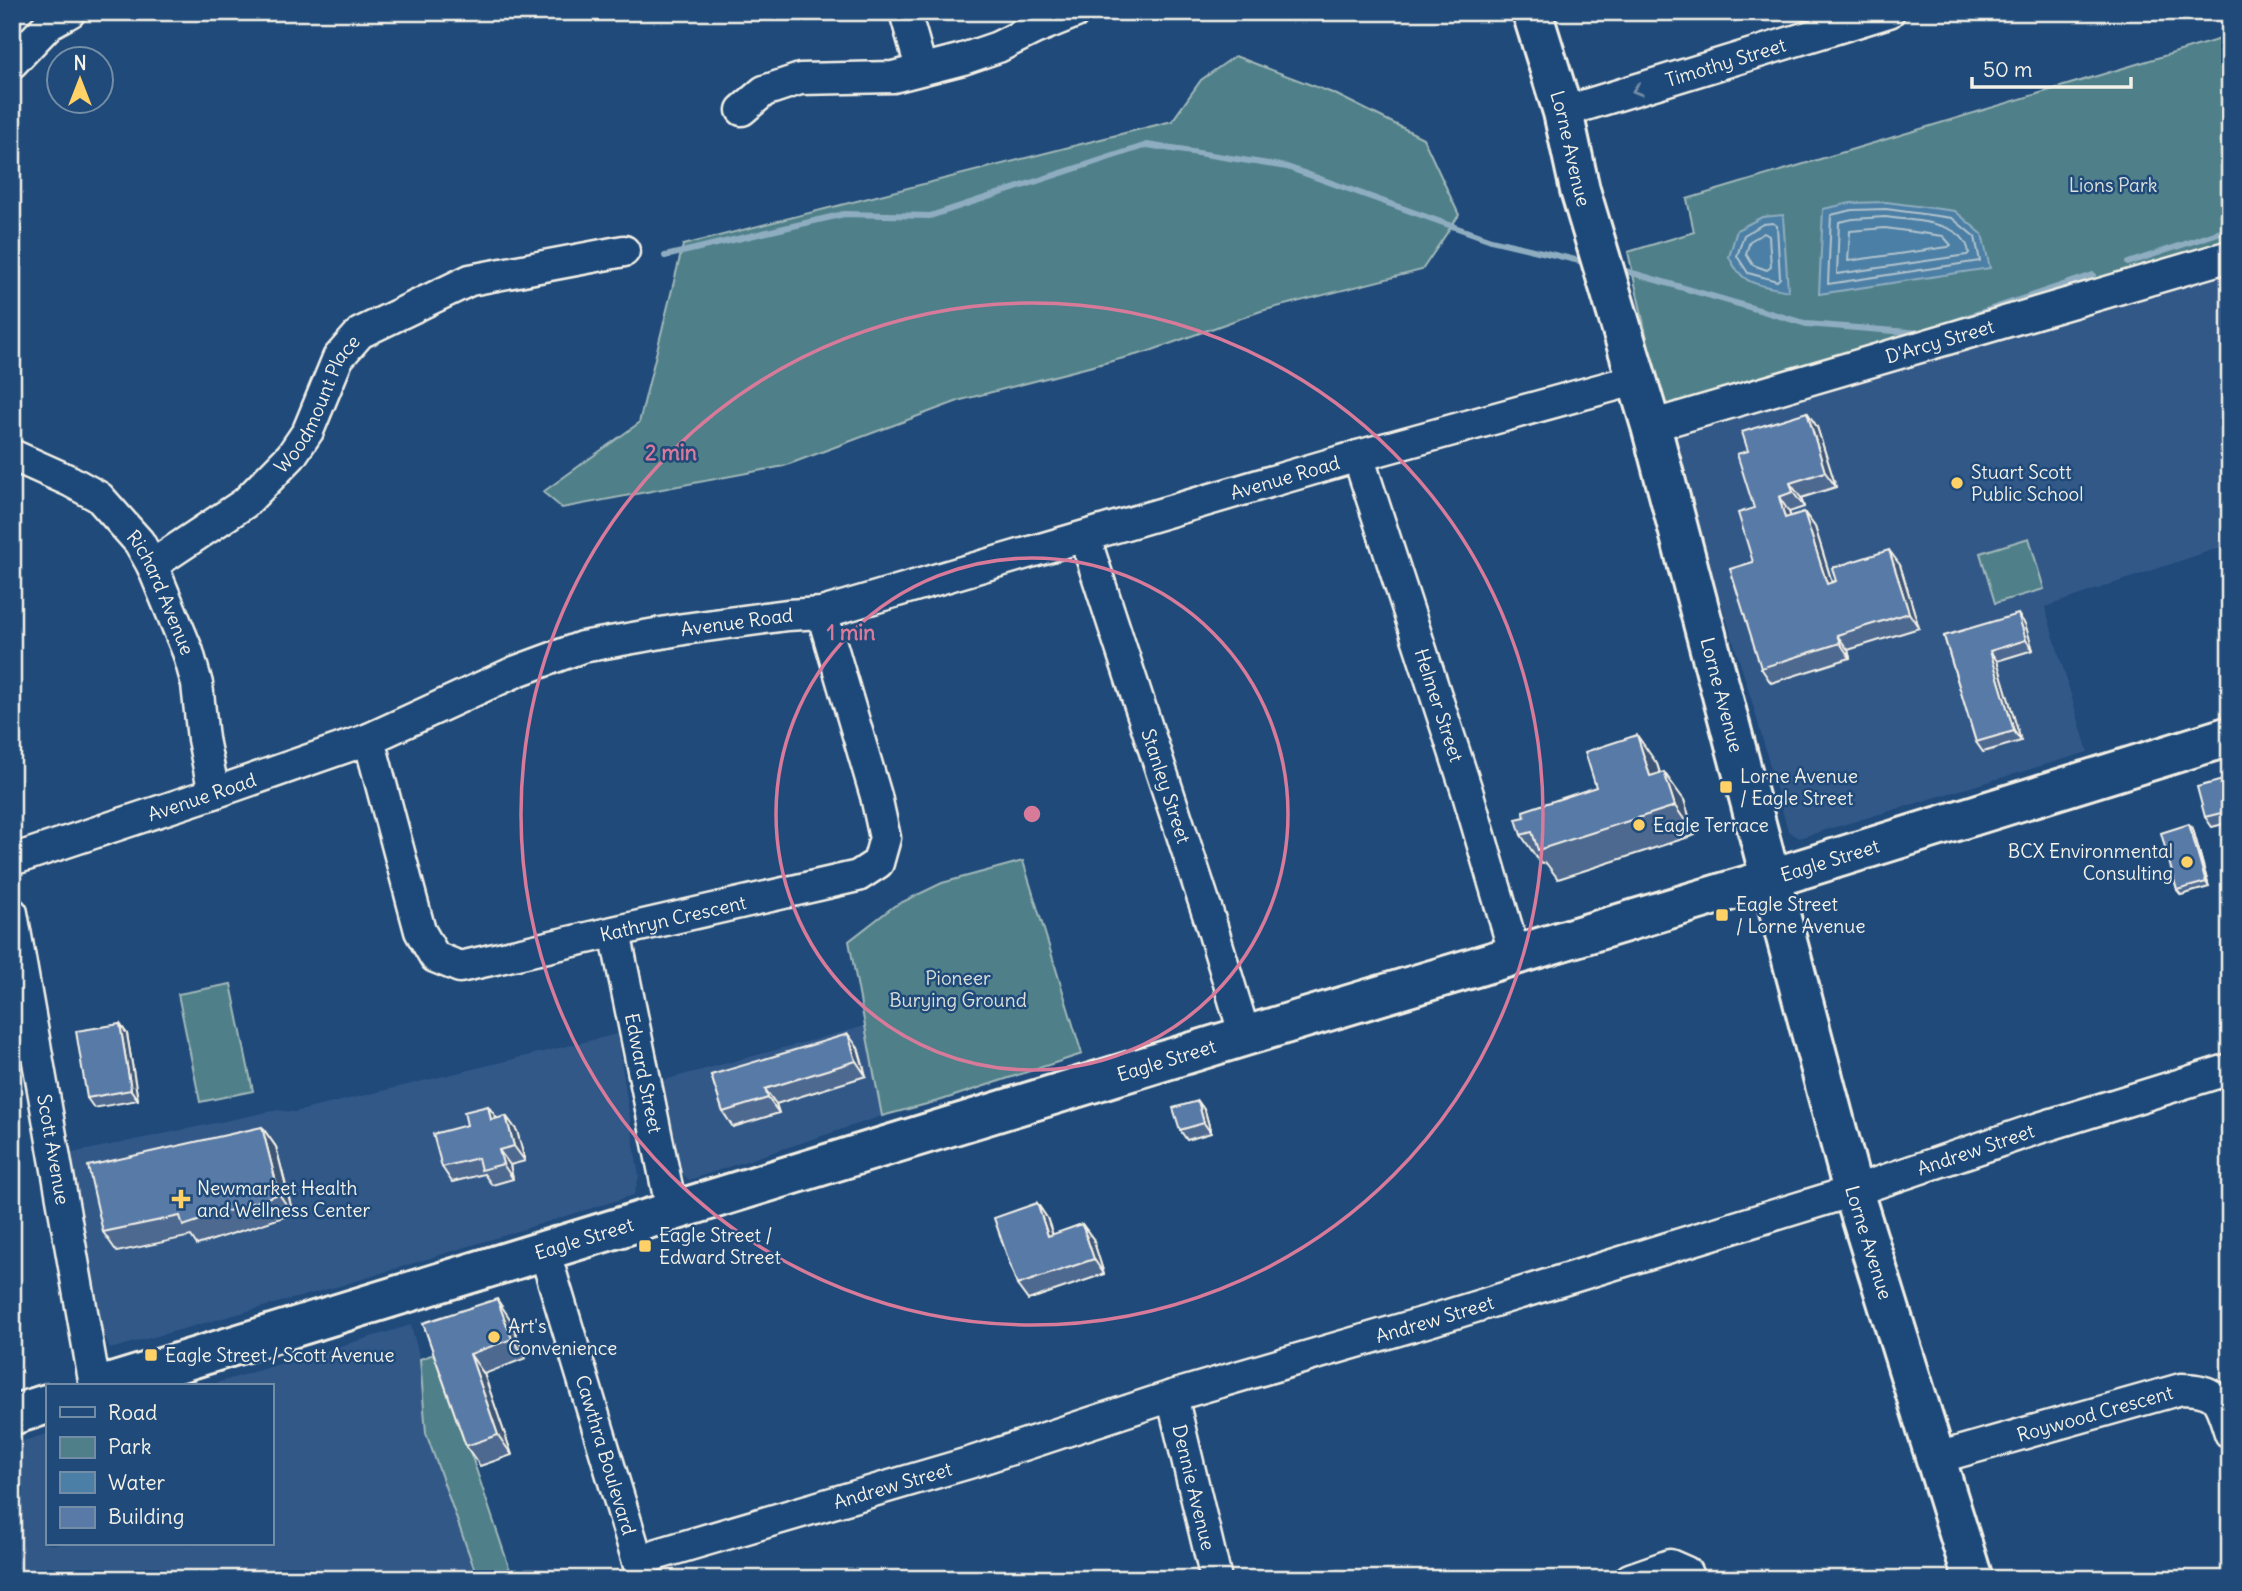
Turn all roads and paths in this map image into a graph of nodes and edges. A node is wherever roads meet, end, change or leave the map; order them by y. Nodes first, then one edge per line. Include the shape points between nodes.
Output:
1 (70, 12) edge
2 (905, 12) edge
3 (1076, 12) edge
4 (1532, 12) edge
5 (1889, 12) edge
6 (12, 63) edge
7 (921, 68) junction
8 (742, 110) dead end
9 (1563, 112) junction
10 (624, 251) dead end
11 (2230, 256) edge
12 (1638, 379) junction
13 (1651, 426) junction
14 (12, 455) edge
15 (1358, 456) junction
16 (1085, 538) junction
17 (152, 565) junction
18 (822, 613) junction
19 (2230, 736) edge
20 (369, 739) junction
21 (215, 793) junction
22 (12, 860) edge
23 (1769, 879) junction
24 (12, 913) edge
25 (615, 932) junction
26 (1515, 955) junction
27 (1245, 1036) junction
28 (2230, 1069) edge
29 (1853, 1191) junction
30 (672, 1212) junction
31 (544, 1250) junction
32 (94, 1384) edge
33 (108, 1384) edge
34 (1171, 1395) junction
35 (46, 1404) edge
36 (12, 1415) edge
37 (2230, 1433) edge
38 (1937, 1458) junction
39 (641, 1570) edge
40 (1216, 1579) edge
41 (1630, 1579) edge
42 (1689, 1579) edge
43 (1973, 1579) edge

1 - 6 street via 50,23
2 - 7 street
3 - 7 street via 999,47
4 - 9 main road, Lorne Avenue
5 -> 9 street, Timothy Street
7 - 8 street via 892,77 800,79 764,91
9 - 12 main road, Lorne Avenue via 1580,190
10 - 17 street, Woodmount Place via 470,280 360,333 338,358 308,430 291,456 246,503
11 - 13 street, D'Arcy Street
12 - 13 main road, Lorne Avenue
12 - 15 street, Avenue Road
13 - 23 main road, Lorne Avenue
14 - 17 street, Richard Avenue via 99,497 139,542
15 - 16 street, Avenue Road
15 - 26 street, Helmer Street
16 - 18 street, Avenue Road
16 - 27 street, Stanley Street
17 - 21 street, Richard Avenue via 197,684
18 - 20 street, Avenue Road via 684,629 582,647 517,671
18 - 25 street, Kathryn Crescent via 876,796 885,838 878,863 859,876
19 - 23 main road, Eagle Street
20 - 21 street, Avenue Road
20 - 25 street, Kathryn Crescent via 420,931 435,957 460,967
21 - 22 street, Avenue Road
23 - 26 main road, Eagle Street
23 - 29 main road, Lorne Avenue
24 - 32 street, Scott Avenue
25 - 30 street, Edward Street
26 - 27 main road, Eagle Street
27 - 30 main road, Eagle Street
28 - 29 street, Andrew Street
29 - 34 street, Andrew Street
29 - 38 main road, Lorne Avenue
30 - 31 main road, Eagle Street
31 - 33 main road, Eagle Street
31 - 39 street, Cawthra Boulevard
34 - 39 street, Andrew Street via 972,1462 658,1554
34 - 40 street, Dennie Avenue
35 - 36 main road
37 - 38 street, Roywood Crescent via 2220,1402 2210,1393 2181,1389
38 - 43 main road, Lorne Avenue
41 - 42 street via 1670,1565 1686,1572

